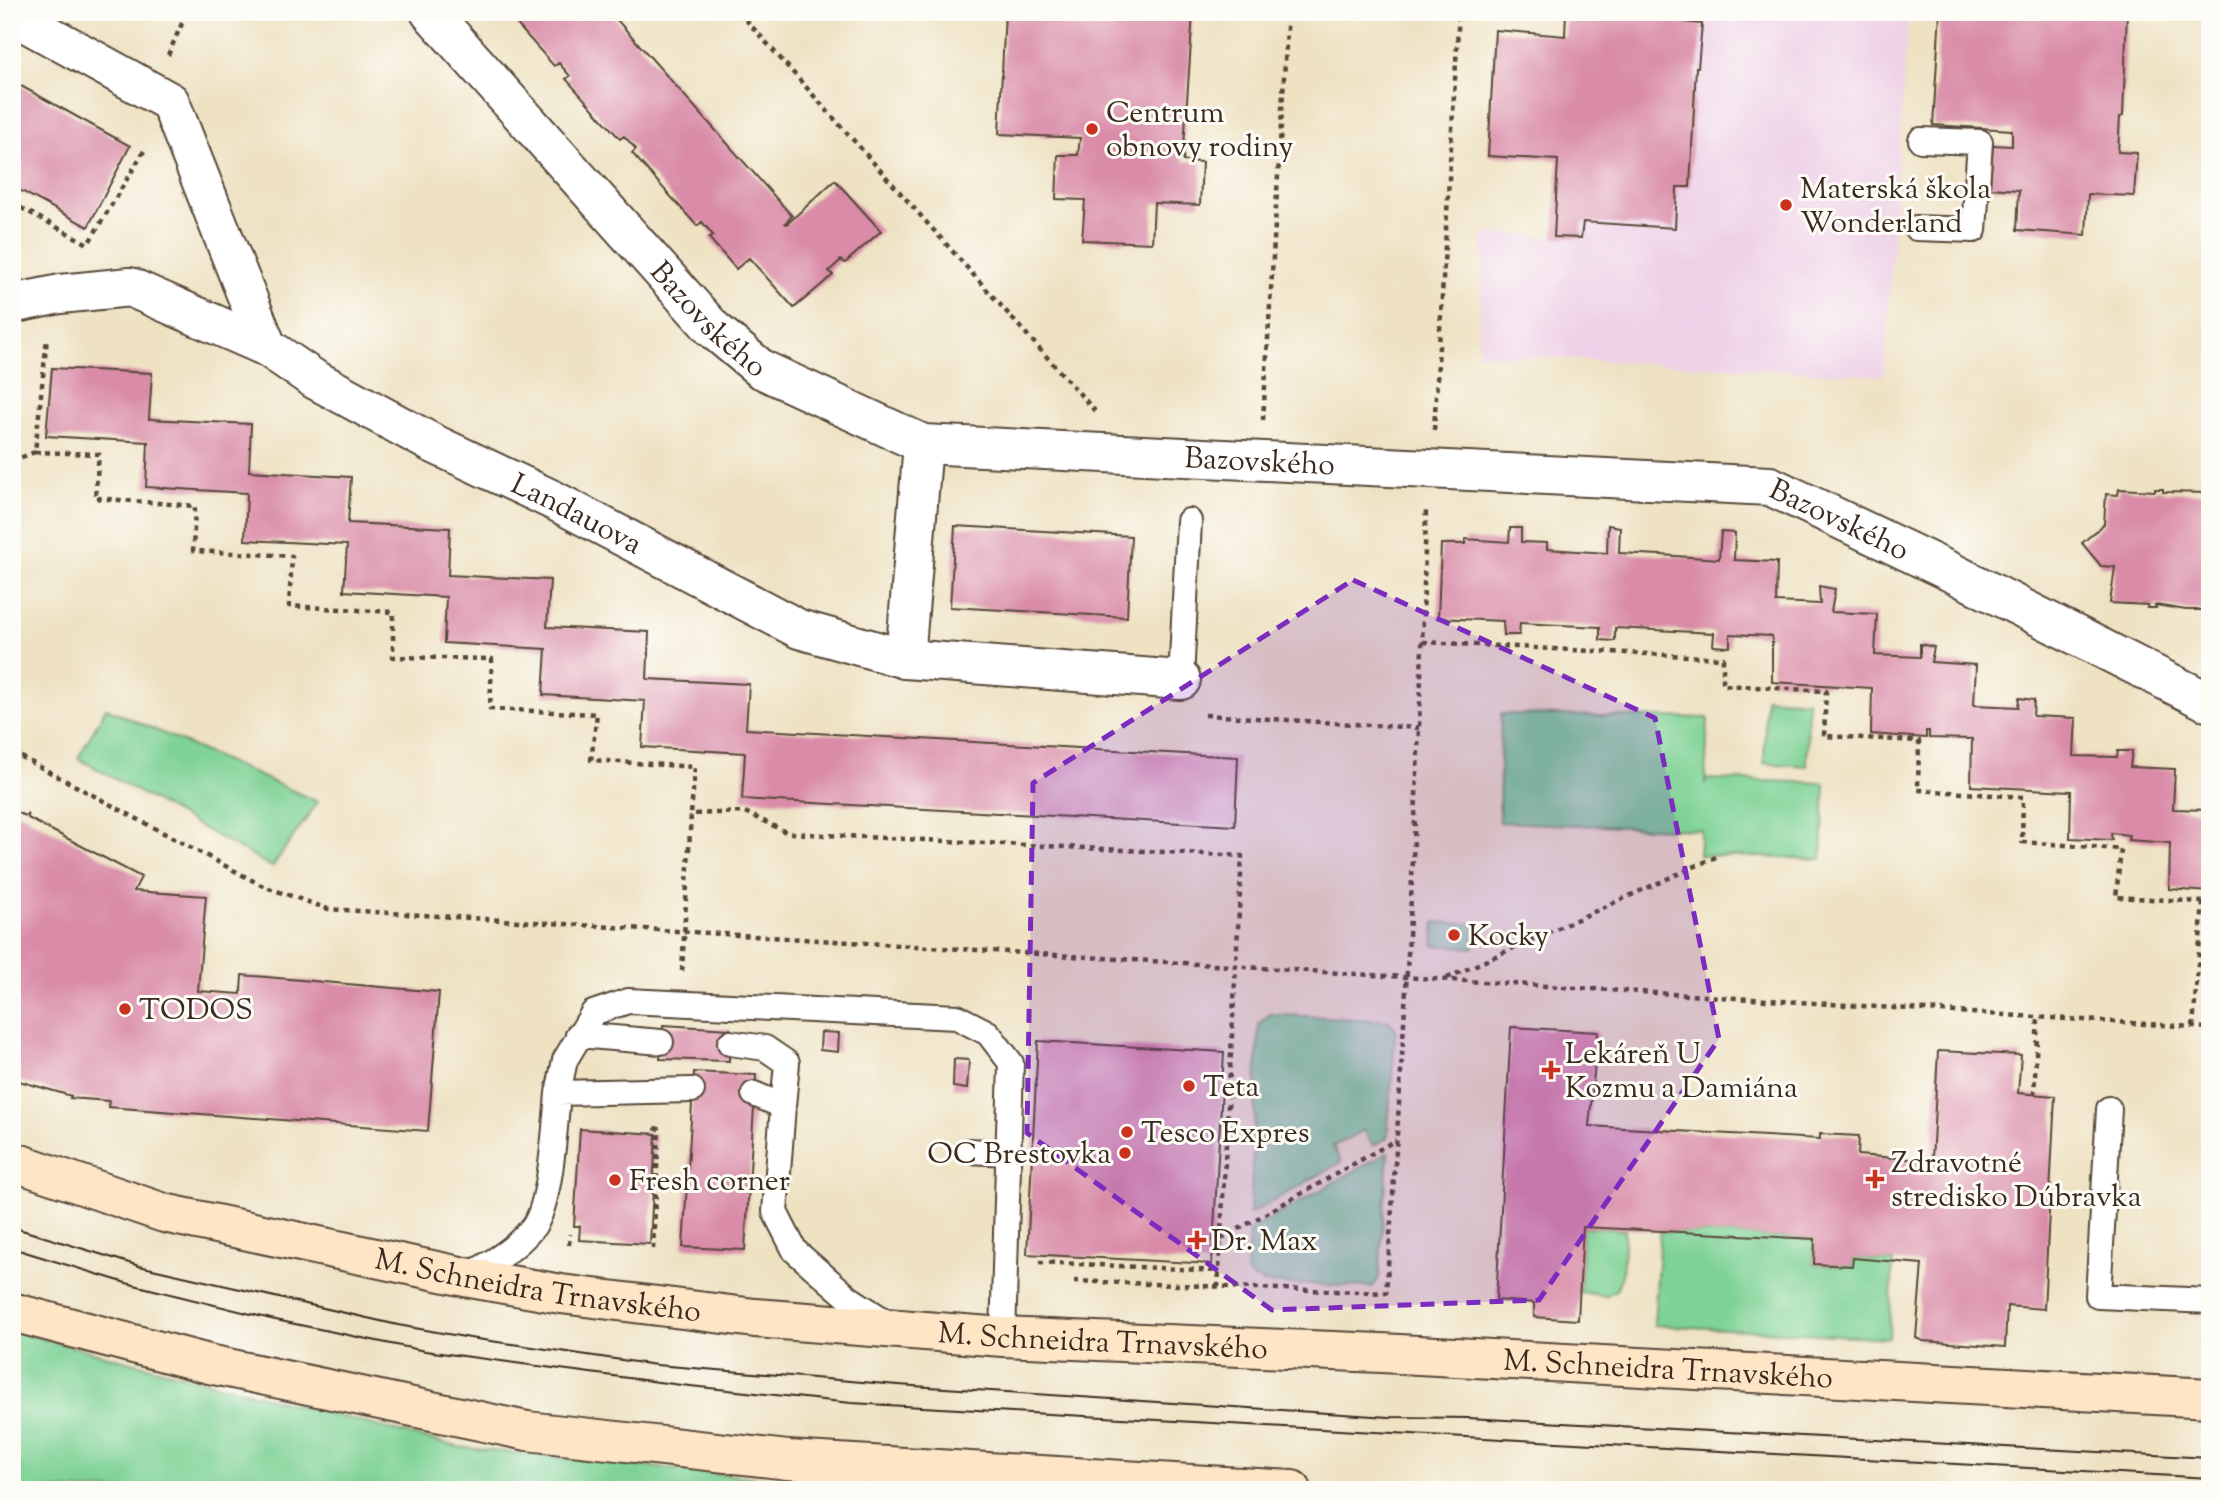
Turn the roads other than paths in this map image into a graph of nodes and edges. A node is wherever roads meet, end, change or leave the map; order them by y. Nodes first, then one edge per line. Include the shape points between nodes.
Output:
1 (430, 12) edge
2 (12, 15) edge
3 (1921, 140) dead end
4 (1916, 228) dead end
5 (12, 304) edge
6 (267, 347) junction
7 (923, 444) junction
8 (1189, 521) dead end
9 (905, 659) junction
10 (1181, 680) joint
11 (2210, 703) edge
12 (578, 1035) junction
13 (661, 1042) dead end
14 (730, 1043) dead end
15 (692, 1090) dead end
16 (558, 1093) junction
17 (754, 1094) dead end
18 (783, 1106) junction
19 (2109, 1109) dead end
20 (968, 1151) dead end
21 (1008, 1153) junction
22 (12, 1161) edge
23 (465, 1277) junction
24 (2210, 1301) edge
25 (12, 1312) edge
26 (898, 1330) junction
27 (1003, 1337) junction
28 (2210, 1398) edge
29 (1043, 1482) edge
30 (1292, 1490) edge

1 - 7 street, Bazovského via 713,329 761,369
2 - 6 street via 170,102
3 - 4 lane via 1980,142 1974,230
5 - 6 street, Landauova via 130,287
6 - 9 street, Landauova via 314,379 432,443 555,501 799,629
7 - 9 street
7 - 11 street, Bazovského via 1770,486
8 - 10 lane, Landauova
9 - 10 street, Landauova
12 - 13 lane
12 - 16 lane via 565,1060
12 - 21 lane via 593,1013 628,1000 957,1017 988,1033 1011,1063
14 - 18 lane via 765,1048 787,1063
15 - 16 lane
16 - 23 lane via 548,1187 536,1223 519,1243
17 - 18 lane
18 - 26 lane via 775,1212 795,1251 849,1298
19 - 24 lane via 2098,1296
20 - 21 lane
21 - 27 lane
22 - 23 main road, M. Schneidra Trnavského via 164,1213
23 - 26 main road, M. Schneidra Trnavského via 755,1318
25 - 29 main road via 209,1364 527,1431
26 - 27 main road, M. Schneidra Trnavského
27 - 28 main road, M. Schneidra Trnavského
29 - 30 main road

